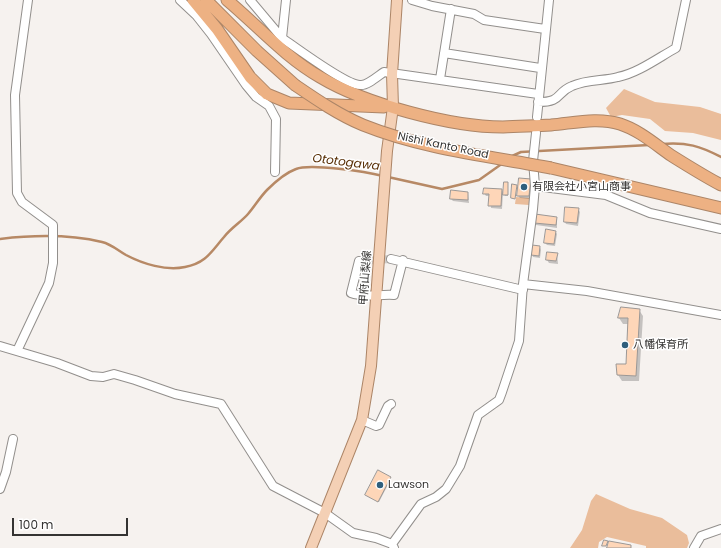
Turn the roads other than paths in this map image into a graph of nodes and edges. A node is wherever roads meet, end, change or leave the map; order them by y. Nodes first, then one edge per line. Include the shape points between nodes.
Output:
1 (28, 0) edge
2 (180, 0) edge
3 (193, 0) edge
4 (206, 0) edge
5 (227, 0) edge
6 (250, 0) edge
7 (286, 0) edge
8 (397, 0) edge
9 (412, 0) edge
10 (548, 0) edge
11 (686, 0) edge
12 (451, 9) junction
13 (545, 29) junction
14 (282, 38) junction
15 (444, 53) junction
16 (540, 68) junction
17 (392, 74) junction
18 (440, 79) junction
19 (538, 94) junction
20 (538, 102) junction
21 (393, 107) junction
22 (536, 117) dead end
23 (536, 133) dead end
24 (275, 172) dead end
25 (721, 185) edge
26 (534, 186) junction
27 (721, 208) edge
28 (721, 229) edge
29 (391, 259) tunnel mouth
30 (403, 260) junction
31 (358, 261) dead end
32 (523, 287) junction
33 (377, 294) junction
34 (721, 315) edge
35 (0, 346) edge
36 (17, 351) junction
37 (391, 404) dead end
38 (362, 420) junction
39 (13, 440) dead end
40 (0, 489) edge
41 (325, 513) junction
42 (721, 529) edge
43 (393, 546) edge
44 (311, 548) edge
45 (694, 548) edge

1 - 36 street via 15,95 17,193 22,202 51,222 53,230 50,283
2 - 24 street via 211,34 246,85 273,112 276,119
3 - 21 highway via 258,86 277,100 304,104
4 - 27 highway, Nishi Kanto Road, bridge via 295,85 339,113 384,133 431,145 551,168
5 - 21 highway via 320,77 359,96
6 - 14 street
7 - 14 street
8 - 17 main road, 甲府山梨線
9 - 12 street
10 - 13 street
11 - 20 street via 676,48 627,75 601,78 572,86 552,102
12 - 13 street via 474,14 484,20
12 - 15 street
13 - 16 street
14 - 17 street via 335,74 358,85 362,86 384,72
15 - 16 street
15 - 18 street
16 - 19 street
17 - 18 street
17 - 21 main road, 甲府山梨線
18 - 19 street
19 - 20 street
20 - 22 street
21 - 25 highway via 452,121 501,127 611,121 632,129
21 - 33 main road, 甲府山梨線
23 - 26 street
26 - 28 street via 606,195 650,213
26 - 32 street
29 - 30 street
30 - 32 street
30 - 33 street via 394,295
31 - 33 street via 351,293 359,296
32 - 34 street via 587,291
32 - 43 street via 519,342 499,400 478,415 460,466 446,489 421,504
33 - 38 main road, 甲府山梨線 via 371,366
35 - 36 street
36 - 41 street via 91,376 103,377 114,374 175,394 221,404 273,486
37 - 38 street via 379,425
38 - 41 main road, 甲府山梨線
39 - 40 street
41 - 43 street via 353,533 376,538
41 - 44 main road, 甲府山梨線
42 - 45 street via 701,536

